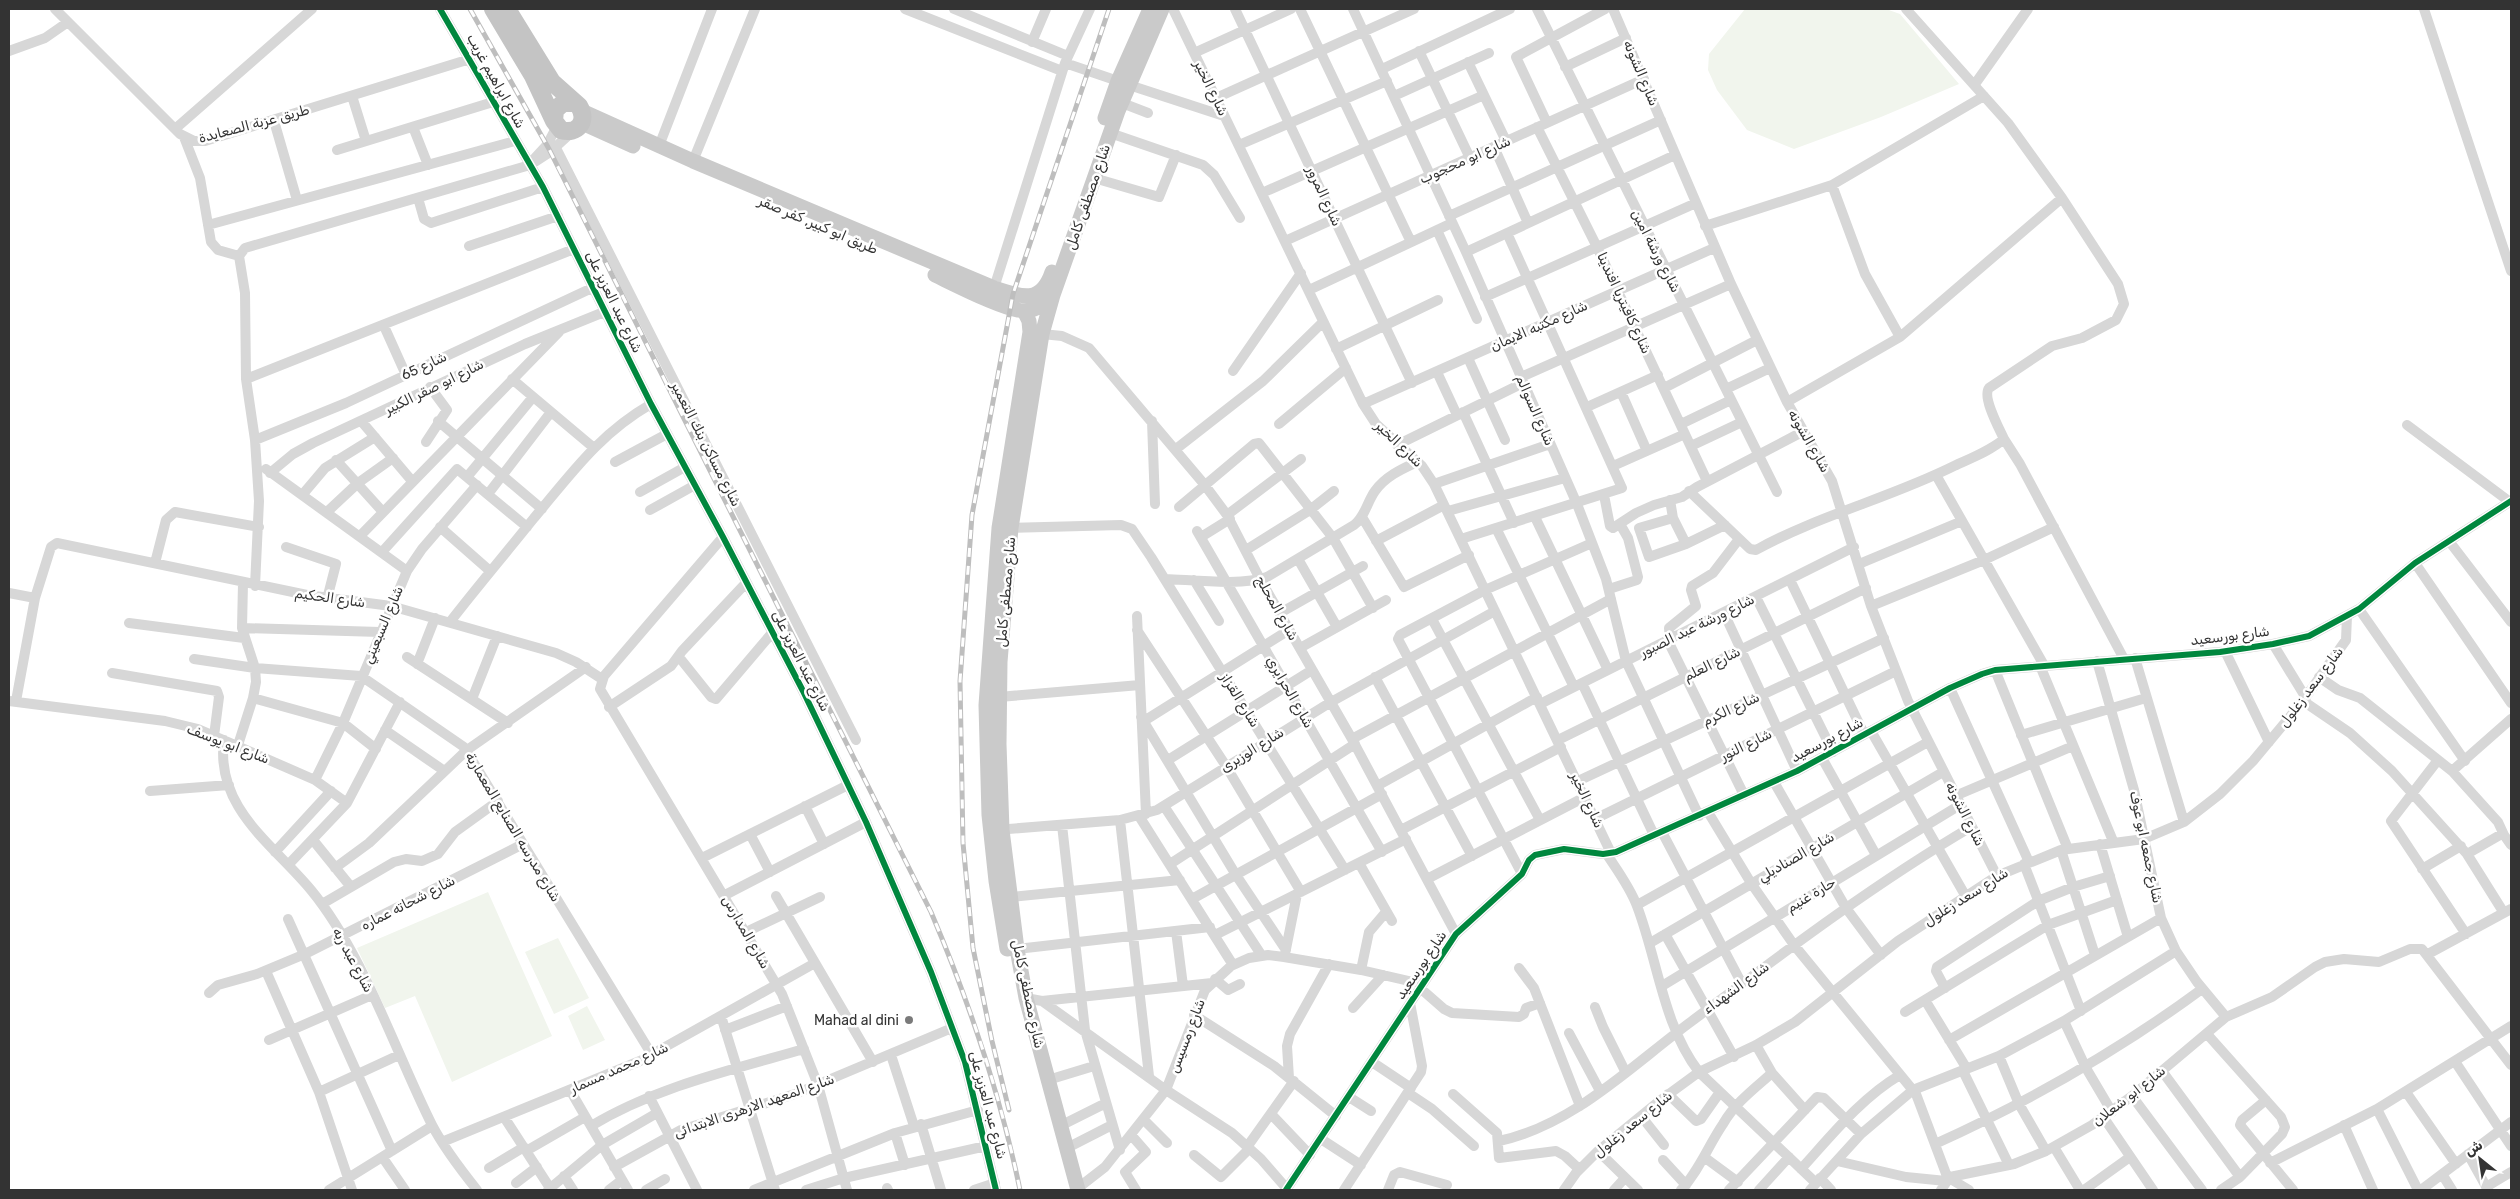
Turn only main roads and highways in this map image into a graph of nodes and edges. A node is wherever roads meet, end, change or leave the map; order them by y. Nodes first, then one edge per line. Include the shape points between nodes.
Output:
1 (493, 9) edge
2 (507, 9) edge
3 (1150, 9) edge
4 (1162, 9) edge
5 (1124, 83) junction
6 (570, 119) junction
7 (1050, 290) junction
8 (1024, 311) junction
9 (996, 830) junction
10 (1076, 1190) edge

1 - 6 highway via 533,76
2 - 6 highway, طريق ابو كبير, كفر صقر via 552,82
3 - 5 main road, شارع مصطفى كامل
4 - 5 main road, شارع مصطفى كامل
5 - 7 main road, شارع مصطفى كامل
5 - 7 main road, شارع مصطفى كامل via 1122,103
6 - 7 main road, طريق ابو كبير, كفر صقر via 658,146 994,288 1022,297
6 - 8 main road, طريق ابو كبير, كفر صقر
7 - 8 main road via 1039,307
7 - 9 main road, شارع مصطفى كامل via 1011,528 1000,662
8 - 9 main road, شارع مصطفى كامل via 1030,332 999,528 986,705
9 - 10 main road, شارع مصطفى كامل via 1026,998
9 - 10 main road, شارع مصطفى كامل via 1006,946 1020,1010

